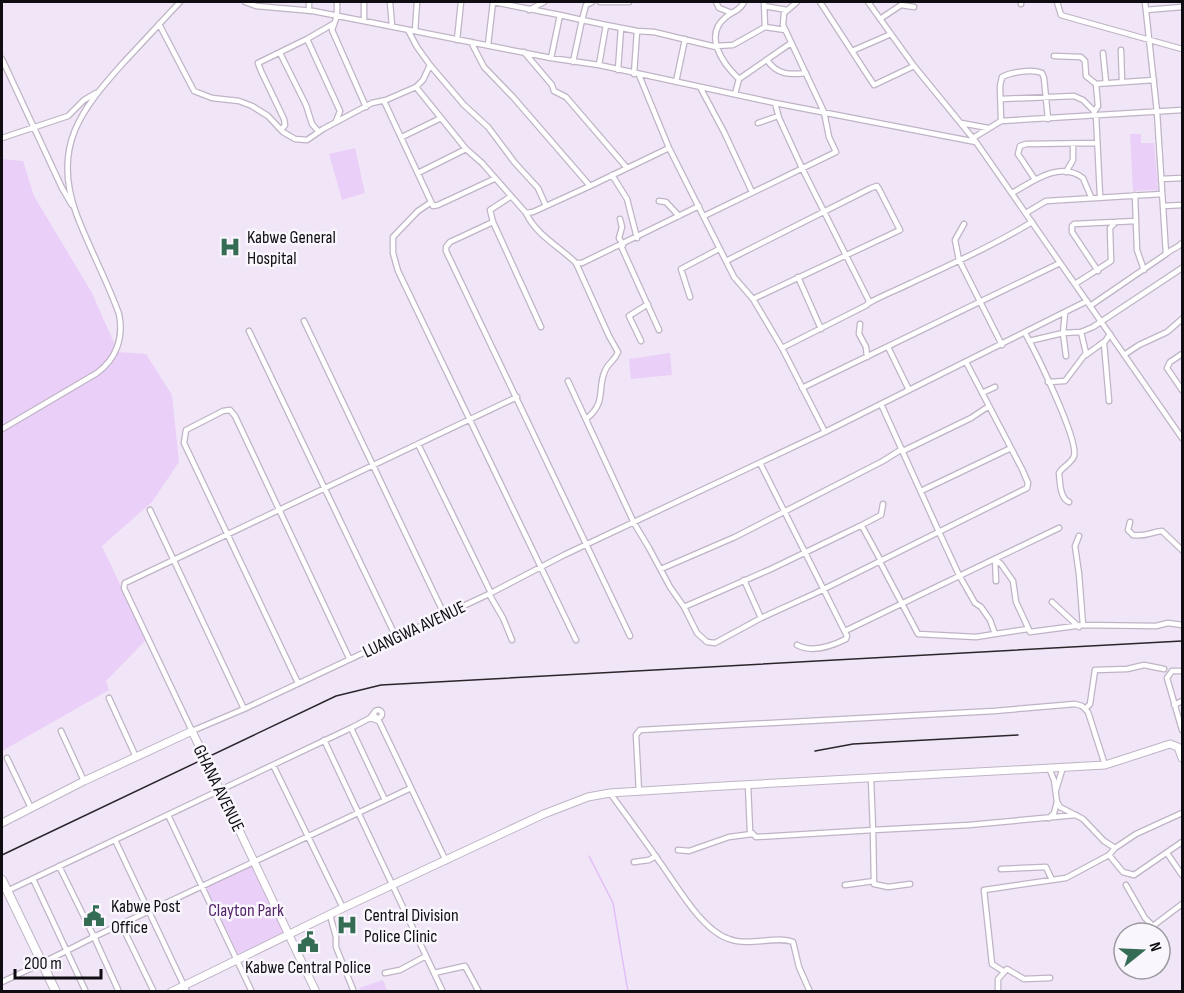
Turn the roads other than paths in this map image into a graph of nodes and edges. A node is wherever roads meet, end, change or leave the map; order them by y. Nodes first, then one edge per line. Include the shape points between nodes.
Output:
1 (180, 2) edge
2 (245, 2) edge
3 (281, 2) edge
4 (309, 2) edge
5 (337, 2) edge
6 (364, 2) edge
7 (390, 2) edge
8 (417, 2) edge
9 (460, 2) edge
10 (493, 2) edge
11 (544, 2) edge
12 (592, 2) edge
13 (600, 2) edge
14 (629, 2) edge
15 (716, 2) edge
16 (744, 2) edge
17 (796, 2) edge
18 (820, 2) edge
19 (868, 2) edge
20 (1057, 2) edge
21 (1146, 2) edge
22 (258, 4) edge
23 (764, 4) edge
24 (1172, 4) edge
25 (1182, 6) edge
26 (914, 7) dead end
27 (281, 8) junction
28 (529, 10) junction
29 (787, 10) junction
30 (1146, 10) junction
31 (309, 11) junction
32 (733, 13) junction
33 (560, 15) junction
34 (337, 16) junction
35 (880, 19) junction
36 (582, 20) junction
37 (364, 21) junction
38 (159, 24) junction
39 (333, 24) junction
40 (606, 25) junction
41 (392, 26) junction
42 (765, 27) junction
43 (621, 28) junction
44 (408, 30) junction
45 (785, 30) junction
46 (415, 31) junction
47 (637, 31) junction
48 (891, 34) junction
49 (307, 39) junction
50 (685, 39) junction
51 (457, 40) junction
52 (1149, 40) junction
53 (471, 42) junction
54 (791, 43) junction
55 (488, 45) junction
56 (716, 47) junction
57 (1182, 49) edge
58 (1121, 50) dead end
59 (852, 51) junction
60 (524, 52) junction
61 (280, 53) junction
62 (1103, 53) dead end
63 (1054, 56) dead end
64 (551, 58) junction
65 (2, 59) edge
66 (767, 60) junction
67 (573, 62) junction
68 (430, 64) junction
69 (599, 66) junction
70 (914, 66) junction
71 (618, 70) junction
72 (806, 73) junction
73 (637, 75) junction
74 (739, 79) junction
75 (1154, 80) junction
76 (676, 82) junction
77 (1122, 82) junction
78 (1106, 83) junction
79 (1096, 84) junction
80 (416, 87) junction
81 (700, 87) junction
82 (96, 93) junction
83 (735, 94) junction
84 (1046, 98) junction
85 (1001, 99) junction
86 (384, 101) junction
87 (775, 103) junction
88 (366, 107) junction
89 (1182, 110) edge
90 (824, 112) junction
91 (1157, 112) junction
92 (72, 113) junction
93 (81, 114) junction
94 (1094, 114) junction
95 (778, 116) junction
96 (441, 118) junction
97 (1048, 119) junction
98 (1001, 122) junction
99 (758, 123) dead end
100 (961, 123) junction
101 (334, 124) junction
102 (34, 128) junction
103 (988, 128) junction
104 (281, 130) junction
105 (319, 132) junction
106 (402, 137) junction
107 (2, 138) edge
108 (975, 140) junction
109 (1097, 143) junction
110 (1073, 145) junction
111 (669, 148) junction
112 (466, 149) junction
113 (627, 168) junction
114 (802, 168) junction
115 (1066, 172) junction
116 (418, 173) junction
117 (612, 175) junction
118 (1034, 178) junction
119 (1182, 178) edge
120 (494, 179) junction
121 (1161, 179) junction
122 (590, 186) junction
123 (752, 192) junction
124 (1012, 193) junction
125 (1162, 194) junction
126 (1135, 195) junction
127 (1100, 196) junction
128 (510, 197) junction
129 (1091, 197) junction
130 (659, 201) dead end
131 (430, 203) junction
132 (1182, 205) edge
133 (546, 206) junction
134 (699, 206) junction
135 (1163, 206) junction
136 (824, 211) junction
137 (76, 212) junction
138 (526, 213) junction
139 (1026, 213) junction
140 (679, 216) junction
141 (704, 216) junction
142 (620, 219) dead end
143 (1136, 221) junction
144 (493, 222) junction
145 (1032, 222) junction
146 (1116, 222) junction
147 (964, 224) dead end
148 (637, 238) junction
149 (622, 245) junction
150 (1182, 246) edge
151 (719, 249) junction
152 (1166, 254) junction
153 (845, 255) junction
154 (959, 260) junction
155 (726, 261) junction
156 (576, 263) junction
157 (1060, 263) junction
158 (1182, 268) edge
159 (1144, 270) junction
160 (1098, 271) junction
161 (798, 277) junction
162 (1075, 284) junction
163 (690, 297) dead end
164 (753, 299) junction
165 (980, 302) junction
166 (869, 303) junction
167 (648, 304) junction
168 (1088, 304) junction
169 (1065, 313) junction
170 (1182, 319) edge
171 (304, 321) dead end
172 (1101, 322) junction
173 (860, 324) dead end
174 (541, 327) dead end
175 (821, 329) junction
176 (659, 330) dead end
177 (249, 331) dead end
178 (1081, 332) junction
179 (1025, 333) junction
180 (1063, 333) junction
181 (1110, 334) junction
182 (641, 341) dead end
183 (1029, 341) junction
184 (1105, 341) junction
185 (1002, 345) junction
186 (888, 347) junction
187 (782, 348) junction
188 (1182, 354) edge
189 (1124, 355) junction
190 (1066, 356) dead end
191 (1085, 356) junction
192 (867, 357) junction
193 (966, 362) junction
194 (568, 381) dead end
195 (1048, 382) junction
196 (1181, 386) edge
197 (995, 387) dead end
198 (802, 388) junction
199 (909, 390) junction
200 (982, 393) junction
201 (517, 397) junction
202 (1108, 401) dead end
203 (881, 404) junction
204 (990, 406) junction
205 (470, 419) junction
206 (586, 419) junction
207 (2, 429) edge
208 (825, 432) junction
209 (1182, 438) edge
210 (418, 444) junction
211 (1011, 448) junction
212 (902, 450) junction
213 (760, 463) junction
214 (373, 465) junction
215 (325, 487) junction
216 (921, 491) junction
217 (1069, 502) dead end
218 (883, 504) dead end
219 (277, 509) junction
220 (150, 510) dead end
221 (784, 511) junction
222 (634, 522) junction
223 (1130, 522) dead end
224 (860, 526) junction
225 (1059, 528) dead end
226 (939, 532) junction
227 (227, 534) junction
228 (1079, 536) dead end
229 (1132, 536) junction
230 (1126, 537) dead end
231 (588, 545) junction
232 (1182, 550) edge
233 (806, 552) junction
234 (173, 559) junction
235 (995, 559) junction
236 (880, 562) junction
237 (541, 567) junction
238 (661, 569) junction
239 (959, 575) junction
240 (744, 580) junction
241 (996, 581) dead end
242 (825, 589) junction
243 (490, 594) junction
244 (1052, 602) dead end
245 (902, 603) junction
246 (684, 607) junction
247 (444, 614) junction
248 (761, 618) junction
249 (1182, 625) edge
250 (1081, 626) junction
251 (1028, 629) junction
252 (845, 631) junction
253 (995, 633) junction
254 (630, 636) dead end
255 (396, 637) junction
256 (512, 640) dead end
257 (576, 640) dead end
258 (797, 645) dead end
259 (349, 658) junction
260 (1164, 669) dead end
261 (1182, 670) edge
262 (298, 683) junction
263 (109, 698) dead end
264 (1182, 701) edge
265 (1174, 705) junction
266 (244, 709) junction
267 (1085, 709) junction
268 (351, 728) junction
269 (1182, 730) edge
270 (61, 731) dead end
271 (192, 731) junction
272 (324, 741) junction
273 (7, 758) dead end
274 (136, 758) junction
275 (1182, 758) edge
276 (273, 765) junction
277 (1105, 765) junction
278 (1063, 767) junction
279 (1048, 768) junction
280 (871, 779) junction
281 (84, 781) junction
282 (748, 786) junction
283 (411, 788) junction
284 (220, 790) junction
285 (639, 792) junction
286 (1055, 792) junction
287 (610, 793) junction
288 (385, 800) junction
289 (1057, 802) junction
290 (31, 808) junction
291 (358, 812) junction
292 (1182, 813) edge
293 (168, 815) junction
294 (1076, 815) junction
295 (1049, 818) junction
296 (2, 823) edge
297 (873, 830) junction
298 (752, 834) junction
299 (308, 836) junction
300 (115, 840) junction
301 (1182, 842) edge
302 (1115, 848) junction
303 (678, 850) dead end
304 (1167, 853) junction
305 (1109, 855) junction
306 (656, 856) junction
307 (254, 861) junction
308 (446, 861) junction
309 (634, 862) dead end
310 (59, 867) junction
311 (1001, 869) dead end
312 (1182, 875) edge
313 (33, 879) junction
314 (2, 880) edge
315 (1052, 880) junction
316 (874, 881) junction
317 (910, 884) dead end
318 (845, 885) dead end
319 (1126, 885) dead end
320 (202, 886) junction
321 (393, 886) junction
322 (4, 892) edge
323 (1182, 904) edge
324 (343, 908) junction
325 (148, 911) junction
326 (330, 915) junction
327 (121, 924) junction
328 (289, 934) junction
329 (94, 937) junction
330 (67, 950) junction
331 (426, 956) junction
332 (237, 959) junction
333 (40, 964) junction
334 (1003, 971) junction
335 (385, 973) dead end
336 (434, 973) junction
337 (1050, 978) dead end
338 (2, 982) edge
339 (185, 988) edge
340 (50, 992) edge
341 (56, 992) edge
342 (86, 992) edge
343 (119, 992) edge
344 (153, 992) edge
345 (171, 992) edge
346 (252, 992) edge
347 (316, 992) edge
348 (354, 992) edge
349 (443, 992) edge
350 (479, 992) edge
351 (810, 992) edge
352 (998, 992) edge

1 - 38 street
2 - 22 street
3 - 27 street
4 - 31 street
5 - 34 street
6 - 37 street
7 - 41 street
8 - 46 street
9 - 51 street
10 - 28 street
10 - 55 street
11 - 28 street
12 - 36 street via 586,5
13 - 14 street
15 - 32 street
16 - 32 street
17 - 29 street
18 - 59 street
19 - 35 street
20 - 52 street via 1061,15
21 - 30 street
22 - 27 street
23 - 29 street
23 - 42 street
24 - 25 street
24 - 30 street
26 - 35 street via 901,5
27 - 31 street
28 - 33 street
29 - 45 street via 783,17
30 - 52 street
31 - 34 street
32 - 56 street via 720,22
33 - 36 street
33 - 64 street
34 - 37 street
34 - 39 street
35 - 48 street
36 - 40 street
36 - 67 street
37 - 41 street
38 - 82 street
38 - 104 street via 194,91 252,106
39 - 49 street
39 - 88 street via 332,30
40 - 43 street
40 - 69 street
41 - 44 street
42 - 45 street
42 - 56 street via 733,45
43 - 47 street
43 - 71 street
44 - 46 street
44 - 68 street
45 - 54 street
46 - 51 street
47 - 50 street
47 - 73 street
48 - 59 street
48 - 70 street
49 - 61 street
49 - 101 street via 340,111
50 - 56 street
50 - 76 street
51 - 53 street
52 - 57 street
52 - 75 street
53 - 55 street
53 - 122 street via 484,67
54 - 66 street
54 - 72 street
55 - 60 street
56 - 74 street
58 - 77 street
59 - 70 street via 874,85
60 - 64 street
60 - 113 street
61 - 104 street via 258,63 284,119
61 - 105 street
62 - 78 street
63 - 79 street via 1081,57 1086,76
64 - 67 street
65 - 102 street
66 - 72 street via 773,68 790,75
66 - 74 street
67 - 69 street
68 - 80 street
68 - 133 street via 538,188
69 - 71 street
70 - 100 street
71 - 73 street
72 - 90 street
73 - 76 street
73 - 111 street
74 - 83 street
75 - 77 street
75 - 91 street
76 - 81 street
77 - 78 street
78 - 79 street
79 - 94 street via 1098,106
80 - 86 street
80 - 96 street
81 - 83 street
81 - 123 street
82 - 92 street
82 - 93 street
83 - 87 street
84 - 85 street
84 - 85 street via 1043,74 1037,71 1002,77
84 - 94 street via 1079,98
84 - 97 street
85 - 98 street
86 - 88 street
86 - 106 street
87 - 90 street
87 - 95 street
88 - 101 street
89 - 91 street
90 - 108 street
90 - 114 street via 836,152
91 - 94 street
91 - 121 street
92 - 93 street
92 - 102 street
93 - 137 street via 71,142 68,167
94 - 97 street
94 - 109 street
95 - 99 street
95 - 114 street
96 - 106 street
96 - 112 street
97 - 98 street
98 - 103 street
100 - 103 street
100 - 108 street
101 - 105 street
102 - 107 street
102 - 137 street
103 - 108 street
104 - 105 street via 300,140
106 - 116 street
108 - 124 street
109 - 110 street
109 - 127 street
110 - 115 street via 1073,160
110 - 118 street via 1020,146 1018,154
111 - 113 street
111 - 134 street
112 - 116 street
112 - 120 street
113 - 117 street
114 - 123 street
114 - 136 street
115 - 118 street
115 - 129 street via 1083,178
116 - 131 street
117 - 122 street
117 - 148 street via 627,199
118 - 124 street
119 - 121 street
120 - 128 street
120 - 131 street via 438,205
121 - 125 street
122 - 133 street
123 - 141 street
124 - 139 street
125 - 126 street
125 - 135 street
126 - 127 street
126 - 143 street
127 - 129 street
128 - 138 street
128 - 144 street via 490,210
129 - 139 street via 1046,201
130 - 140 street via 666,202
131 - 205 street via 393,237 393,253 398,272
132 - 135 street
133 - 138 street
134 - 140 street
134 - 141 street
135 - 152 street
136 - 153 street
136 - 153 street via 877,186 895,219 900,230
136 - 155 street
137 - 207 street via 119,314 118,345 110,361 97,373
138 - 156 street via 542,234
139 - 145 street
140 - 148 street
141 - 151 street
142 - 149 street
143 - 146 street
143 - 159 street via 1137,250
144 - 174 street
144 - 201 street via 450,242 446,251
145 - 154 street
145 - 157 street
146 - 160 street via 1110,228 1110,261
146 - 160 street via 1072,226 1072,232
147 - 154 street via 955,240
148 - 149 street
149 - 156 street
149 - 167 street
150 - 152 street, LUANGWA AVENUE
151 - 155 street
151 - 163 street via 681,269
152 - 159 street, LUANGWA AVENUE
153 - 161 street
153 - 166 street
154 - 165 street
154 - 166 street
155 - 164 street via 734,278
156 - 206 street via 618,352 604,372 598,407
157 - 162 street
157 - 165 street
158 - 172 street
159 - 168 street, LUANGWA AVENUE
160 - 162 street
161 - 164 street
161 - 175 street
162 - 168 street
164 - 187 street
165 - 185 street
165 - 186 street
166 - 175 street
167 - 176 street
167 - 182 street via 629,316
168 - 169 street, LUANGWA AVENUE
168 - 172 street
169 - 179 street, LUANGWA AVENUE
169 - 180 street
170 - 189 street via 1167,332
171 - 214 street
172 - 178 street
172 - 181 street
173 - 192 street
175 - 187 street
177 - 215 street
178 - 180 street
178 - 191 street
179 - 183 street
179 - 185 street, LUANGWA AVENUE
180 - 183 street
180 - 190 street
181 - 184 street
181 - 189 street
183 - 195 street
184 - 191 street
184 - 202 street
185 - 193 street, LUANGWA AVENUE
186 - 192 street
186 - 199 street
187 - 198 street
188 - 196 street via 1167,368
189 - 209 street
191 - 195 street via 1065,381
192 - 198 street
193 - 199 street, LUANGWA AVENUE
193 - 200 street
194 - 206 street
195 - 217 street via 1065,418 1075,453 1059,473 1062,495
197 - 200 street
198 - 208 street
199 - 203 street, LUANGWA AVENUE
200 - 204 street
201 - 205 street
201 - 231 street
203 - 208 street, LUANGWA AVENUE
203 - 212 street
204 - 211 street
204 - 212 street
205 - 210 street
205 - 237 street
206 - 222 street
208 - 213 street, LUANGWA AVENUE
210 - 214 street
210 - 243 street
211 - 216 street
211 - 226 street via 1027,488
212 - 216 street
212 - 221 street
213 - 221 street
213 - 222 street, LUANGWA AVENUE
214 - 215 street
214 - 247 street
215 - 219 street
215 - 255 street
216 - 226 street
218 - 224 street via 881,514
219 - 227 street
219 - 227 street via 232,412 215,415 186,430 183,438
219 - 259 street
220 - 234 street
221 - 233 street
221 - 238 street
222 - 231 street, LUANGWA AVENUE
222 - 238 street
223 - 229 street via 1128,530
224 - 233 street
224 - 236 street
225 - 235 street
226 - 236 street
226 - 239 street
227 - 234 street
227 - 262 street
228 - 250 street via 1075,546
229 - 230 street
229 - 232 street via 1145,537 1162,531
231 - 237 street, LUANGWA AVENUE
231 - 254 street
233 - 240 street
233 - 242 street
234 - 266 street
234 - 271 street, GHANA AVENUE via 124,584 124,588
235 - 239 street
235 - 241 street
235 - 251 street via 1013,581 1015,598
236 - 242 street
236 - 245 street
237 - 243 street, LUANGWA AVENUE
237 - 257 street
238 - 246 street
239 - 245 street
239 - 253 street
240 - 246 street
240 - 248 street
242 - 248 street
242 - 252 street
243 - 247 street, LUANGWA AVENUE
243 - 256 street
244 - 250 street
245 - 252 street
245 - 253 street via 918,634 976,638
246 - 248 street via 701,639 710,643
247 - 255 street, LUANGWA AVENUE
249 - 250 street
250 - 251 street via 1033,632
251 - 253 street
252 - 258 street via 846,639 827,647
255 - 259 street, LUANGWA AVENUE
259 - 262 street, LUANGWA AVENUE
260 - 267 street via 1144,665 1095,670 1090,704
261 - 265 street via 1172,671 1167,678
262 - 266 street, LUANGWA AVENUE
263 - 274 street
264 - 265 street
265 - 269 street
266 - 271 street, LUANGWA AVENUE
267 - 277 street
267 - 285 street via 1075,704 640,730 636,735
268 - 272 street
268 - 283 street via 376,718
268 - 288 street
270 - 281 street
271 - 274 main road, LUANGWA AVENUE
271 - 284 main road, GHANA AVENUE
272 - 276 street
272 - 291 street
273 - 290 street
274 - 281 main road, LUANGWA AVENUE
275 - 277 main road via 1178,747 1170,744
276 - 284 street
276 - 299 street
277 - 278 main road
278 - 279 main road
278 - 286 street
279 - 280 main road
279 - 286 street
280 - 282 main road
280 - 297 street
281 - 290 main road, LUANGWA AVENUE
282 - 285 main road
282 - 298 street
283 - 288 street
283 - 308 street
284 - 293 street
284 - 307 main road, GHANA AVENUE
285 - 287 main road
286 - 289 street
287 - 306 street
287 - 308 main road via 588,796
288 - 291 street
289 - 294 street
289 - 295 street
290 - 296 main road, LUANGWA AVENUE
291 - 299 street
291 - 321 street
292 - 302 street
293 - 300 street
293 - 320 street
294 - 295 street
294 - 302 street
295 - 297 street
297 - 298 street via 756,837
297 - 316 street
298 - 303 street via 729,837 690,851
299 - 307 street
299 - 324 street
300 - 310 street
300 - 325 street
301 - 304 street
302 - 305 street
304 - 305 street via 1134,875 1123,872
304 - 312 street
305 - 315 street via 1066,878
306 - 309 street
306 - 351 street via 718,934 738,942 793,942
307 - 320 street
307 - 328 main road, GHANA AVENUE
308 - 321 main road
310 - 313 street
310 - 329 street
311 - 315 street via 1046,867
313 - 322 street
313 - 330 street
314 - 322 highway
315 - 334 street via 984,890 992,964
316 - 317 street via 888,887
316 - 318 street
319 - 323 street via 1153,926
320 - 325 street
320 - 332 street
321 - 324 main road
321 - 331 street
322 - 333 highway
324 - 326 main road
325 - 327 street
325 - 339 street
326 - 328 main road
326 - 348 street via 336,947
327 - 329 street
327 - 344 street
328 - 332 main road
328 - 347 main road, GHANA AVENUE
329 - 330 street
329 - 343 street
330 - 333 street
330 - 342 street
331 - 335 street
331 - 336 street
332 - 339 main road
332 - 346 street
333 - 338 street
333 - 340 highway
333 - 341 highway
334 - 337 street via 1007,969 1023,979
334 - 352 street via 998,979
336 - 349 street
336 - 350 street via 465,966
339 - 345 main road

